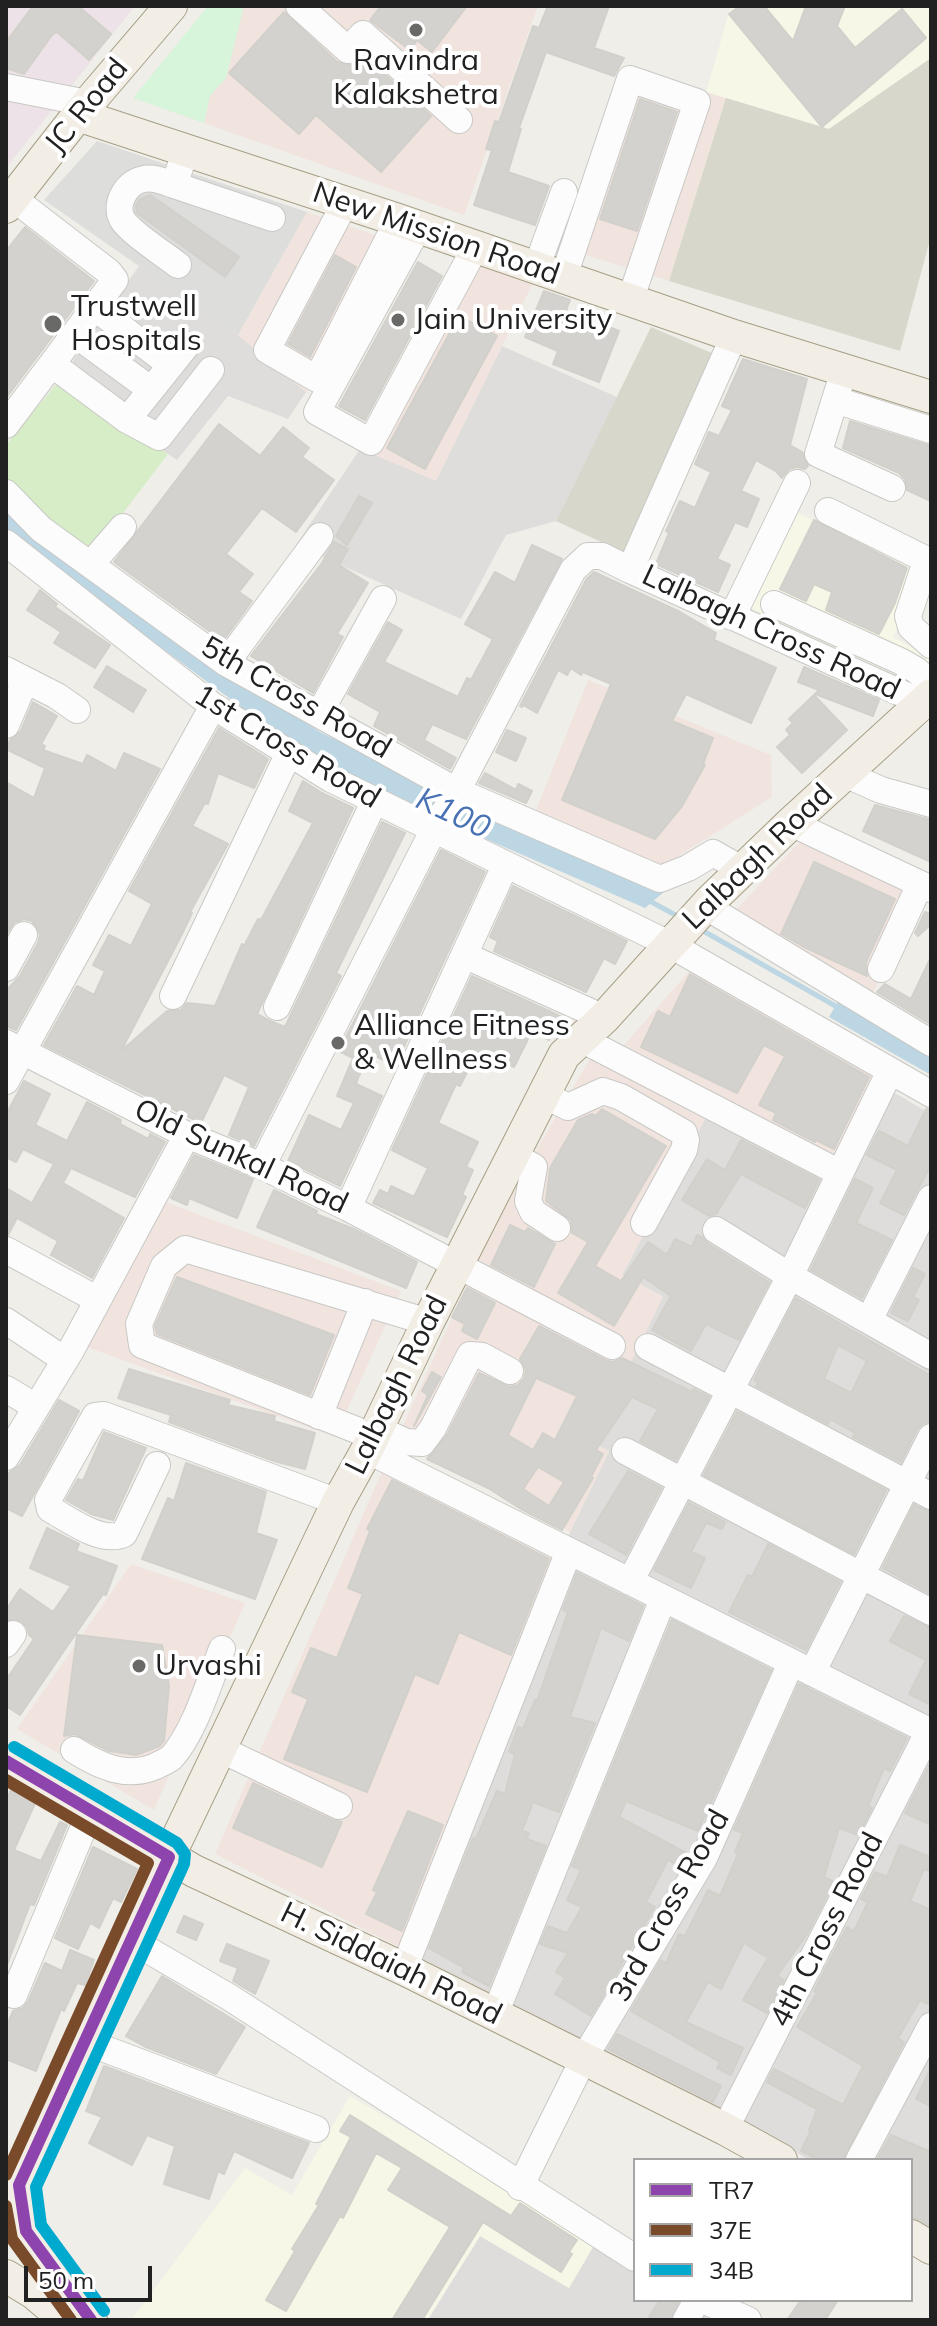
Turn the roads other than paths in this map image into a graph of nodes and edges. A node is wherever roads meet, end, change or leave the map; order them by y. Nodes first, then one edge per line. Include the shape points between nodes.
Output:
1 (171, 6) edge
2 (299, 6) edge
3 (6, 87) edge
4 (77, 106) junction
5 (459, 120) dead end
6 (186, 150) junction
7 (174, 185) junction
8 (564, 192) dead end
9 (10, 202) edge
10 (345, 203) junction
11 (272, 218) dead end
12 (408, 224) junction
13 (475, 248) junction
14 (549, 263) junction
15 (178, 265) dead end
16 (635, 286) junction
17 (734, 336) junction
18 (83, 340) junction
19 (211, 370) dead end
20 (61, 371) junction
21 (931, 380) edge
22 (840, 386) junction
23 (150, 389) junction
24 (931, 397) edge
25 (127, 420) junction
26 (6, 425) edge
27 (931, 430) edge
28 (6, 435) edge
29 (797, 483) dead end
30 (892, 488) dead end
31 (6, 493) edge
32 (828, 511) dead end
33 (123, 527) dead end
34 (320, 536) dead end
35 (6, 543) edge
36 (91, 564) junction
37 (630, 570) junction
38 (383, 599) dead end
39 (774, 604) dead end
40 (732, 617) junction
41 (931, 645) edge
42 (226, 663) junction
43 (16, 675) edge
44 (928, 694) edge
45 (213, 706) junction
46 (77, 710) dead end
47 (319, 714) junction
48 (6, 725) edge
49 (289, 753) junction
50 (845, 774) junction
51 (374, 802) junction
52 (931, 804) edge
53 (446, 809) junction
54 (791, 823) junction
55 (505, 866) junction
56 (743, 870) junction
57 (925, 886) edge
58 (705, 906) junction
59 (24, 935) dead end
60 (675, 938) junction
61 (464, 955) junction
62 (6, 968) edge
63 (881, 969) dead end
64 (173, 996) dead end
65 (277, 1007) dead end
66 (593, 1028) junction
67 (931, 1043) edge
68 (14, 1048) edge
69 (890, 1071) junction
70 (6, 1081) edge
71 (931, 1094) edge
72 (544, 1095) junction
73 (187, 1135) junction
74 (513, 1155) junction
75 (262, 1166) junction
76 (840, 1173) junction
77 (931, 1198) edge
78 (348, 1208) junction
79 (644, 1223) dead end
80 (557, 1228) dead end
81 (716, 1230) dead end
82 (6, 1250) edge
83 (458, 1264) junction
84 (790, 1276) junction
85 (98, 1300) junction
86 (365, 1302) junction
87 (869, 1320) junction
88 (6, 1321) edge
89 (428, 1322) junction
90 (612, 1346) dead end
91 (648, 1347) dead end
92 (931, 1356) edge
93 (65, 1360) junction
94 (510, 1371) dead end
95 (6, 1389) edge
96 (728, 1391) junction
97 (36, 1407) junction
98 (319, 1416) junction
99 (13, 1430) edge
100 (931, 1437) edge
101 (373, 1439) junction
102 (625, 1451) dead end
103 (6, 1457) edge
104 (157, 1465) dead end
105 (683, 1482) junction
106 (906, 1483) junction
107 (931, 1496) edge
108 (338, 1502) junction
109 (569, 1551) junction
110 (860, 1574) junction
111 (630, 1582) junction
112 (663, 1599) junction
113 (931, 1612) edge
114 (222, 1649) dead end
115 (801, 1668) junction
116 (205, 1690) junction
117 (241, 1707) junction
118 (930, 1731) edge
119 (220, 1749) junction
120 (74, 1750) dead end
121 (99, 1766) junction
122 (9, 1770) edge
123 (339, 1806) dead end
124 (85, 1808) junction
125 (169, 1857) junction
126 (131, 1940) junction
127 (404, 1969) junction
128 (14, 1995) dead end
129 (495, 2014) junction
130 (931, 2026) edge
131 (84, 2041) junction
132 (584, 2058) junction
133 (316, 2129) dead end
134 (725, 2129) junction
135 (777, 2158) edge
136 (860, 2158) edge
137 (13, 2187) edge
138 (520, 2187) junction
139 (913, 2237) edge
140 (931, 2248) edge
141 (633, 2257) edge
142 (6, 2276) edge
143 (696, 2302) edge
144 (708, 2302) edge
145 (66, 2320) edge
146 (91, 2320) edge
147 (686, 2320) edge
148 (748, 2320) edge

1 - 4 main road, JC Road
2 - 5 street via 348,50 363,34
3 - 4 street
4 - 6 main road, New Mission Road
4 - 9 main road, JC Road
4 - 14 main road
6 - 7 street
6 - 10 main road, New Mission Road
7 - 11 street
7 - 15 street via 153,178 137,181 121,197 119,209 123,221
8 - 14 street
9 - 26 street via 115,280
10 - 12 main road, New Mission Road
10 - 12 street via 267,350 317,379
12 - 13 main road, New Mission Road
12 - 13 street via 317,412 371,442
13 - 14 main road, New Mission Road
14 - 16 main road
14 - 16 street via 630,79 697,102
14 - 17 main road, New Mission Road
16 - 21 main road
17 - 22 main road, New Mission Road
17 - 37 street, Lalbagh Cross Road
18 - 20 street
18 - 23 street
18 - 23 street via 112,307 179,355
19 - 25 street via 159,437
20 - 25 street
20 - 28 street
22 - 24 main road, New Mission Road
22 - 27 street
22 - 30 street via 818,454
23 - 25 street
29 - 40 street
31 - 36 street, 5th Cross Road via 41,529
32 - 41 street via 923,558 908,616 911,627
33 - 36 street
34 - 42 street
35 - 45 street, 1st Cross Road
36 - 42 street, 5th Cross Road
37 - 40 street, Lalbagh Cross Road
37 - 53 street via 602,556 588,556 573,570
38 - 47 street
39 - 44 street via 916,670
40 - 44 street, Lalbagh Cross Road
42 - 47 street, 5th Cross Road
43 - 46 street
43 - 48 street
44 - 50 main road, Lalbagh Road
45 - 49 street, 1st Cross Road
45 - 68 street
47 - 53 street, 5th Cross Road
49 - 51 street, 1st Cross Road
49 - 64 street
50 - 52 street
50 - 54 main road, Lalbagh Road
51 - 53 street, 1st Cross Road
51 - 65 street
53 - 55 street, 1st Cross Road
53 - 56 street, 5th Cross Road via 660,879 713,853
53 - 75 street
54 - 56 main road, Lalbagh Road
54 - 57 street
55 - 60 street, 1st Cross Road
55 - 61 street
56 - 58 main road, Lalbagh Road
57 - 63 street
58 - 60 main road, Lalbagh Road
58 - 67 street
59 - 62 street
60 - 66 main road, Lalbagh Road
60 - 69 street, 1st Cross Road
61 - 66 street
61 - 78 street
66 - 72 main road, Lalbagh Road via 564,1055
66 - 76 street
68 - 70 street
68 - 73 street, Old Sunkal Road
69 - 71 street, 1st Cross Road
69 - 76 street
72 - 74 main road, Lalbagh Road
72 - 79 street via 568,1107 603,1091 684,1133 684,1150
73 - 75 street, Old Sunkal Road
73 - 85 street
74 - 80 street via 534,1167 527,1196 533,1212
74 - 83 main road, Lalbagh Road
75 - 78 street, Old Sunkal Road
76 - 84 street
77 - 87 street
78 - 83 street, Old Sunkal Road
81 - 84 street
82 - 85 street
83 - 89 main road, Lalbagh Road
83 - 90 street, Old Sunkal Road
84 - 87 street
84 - 96 street
85 - 93 street
86 - 89 street
86 - 98 street
86 - 98 street via 185,1249 164,1266 139,1324 142,1345
87 - 92 street
88 - 93 street
89 - 101 main road, Lalbagh Road
91 - 96 street
93 - 97 street
94 - 101 street via 470,1355 422,1443
95 - 97 street
96 - 105 street
96 - 106 street
97 - 99 street
98 - 101 street
99 - 103 street
100 - 106 street, 3rd Cross Road
101 - 108 main road, Lalbagh Road
101 - 109 street
102 - 105 street
104 - 108 street via 124,1534 114,1539 50,1509 48,1500 95,1416 104,1415
105 - 110 street
105 - 111 street
106 - 107 street
106 - 110 street, 3rd Cross Road
108 - 117 main road, Lalbagh Road
109 - 111 street
109 - 127 street
110 - 113 street
110 - 115 street, 3rd Cross Road
111 - 112 street
112 - 115 street
112 - 129 street
114 - 116 street
115 - 118 street
115 - 132 street, 3rd Cross Road via 704,1858
116 - 117 street
116 - 121 street via 171,1759 130,1772
117 - 119 main road, Lalbagh Road
118 - 134 street, 4th Cross Road
119 - 123 street
119 - 125 main road, Lalbagh Road
120 - 121 street
121 - 124 street
122 - 124 main road, H. Siddaiah Road
124 - 125 main road, H. Siddaiah Road
124 - 128 street
125 - 126 main road, Lalbagh Road
125 - 127 main road, H. Siddaiah Road
126 - 131 main road, Lalbagh Road
126 - 138 street via 229,1997
127 - 129 main road, H. Siddaiah Road
129 - 132 main road, H. Siddaiah Road
130 - 136 street
131 - 133 street
131 - 137 main road, Lalbagh Road
132 - 134 main road, H. Siddaiah Road
132 - 138 street, 3rd Cross Road
134 - 135 main road, H. Siddaiah Road
137 - 146 main road via 26,2231
138 - 141 street
139 - 140 main road
142 - 145 main road
143 - 147 street
144 - 148 street

